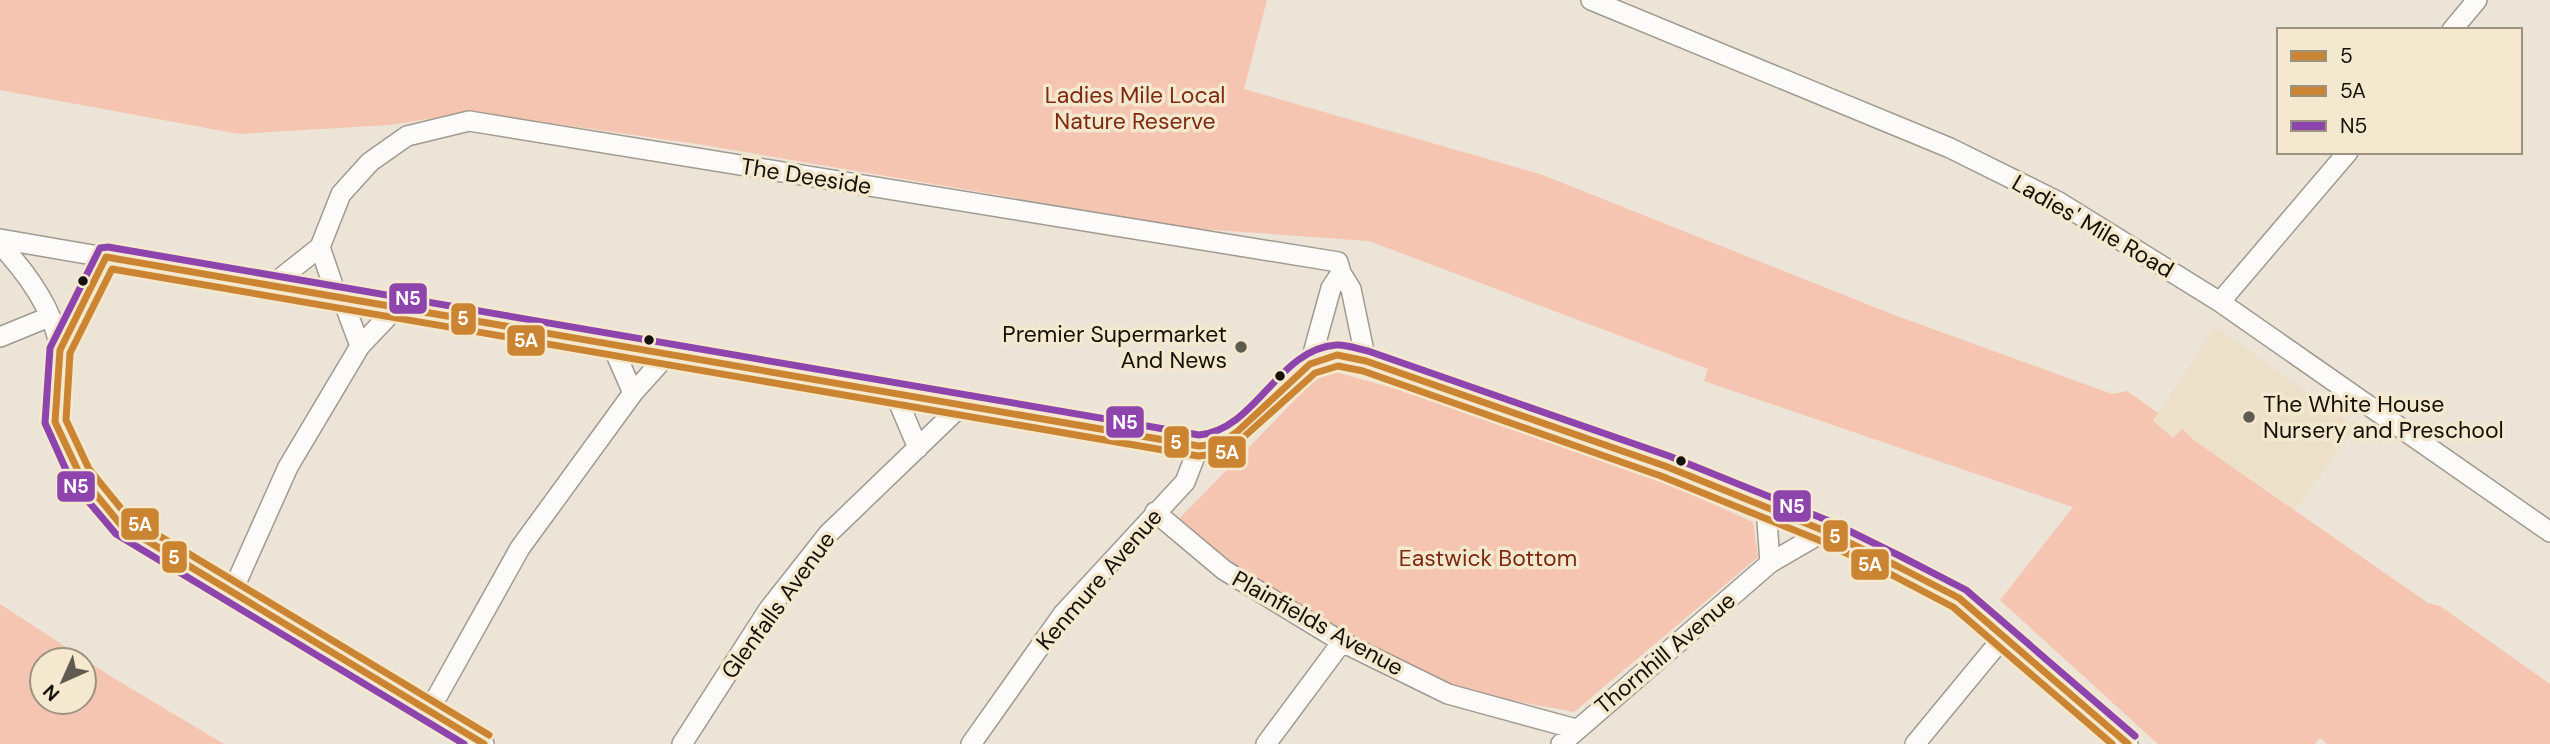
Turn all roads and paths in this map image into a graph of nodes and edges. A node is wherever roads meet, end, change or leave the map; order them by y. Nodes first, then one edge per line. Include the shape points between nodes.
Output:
1 (1591, 0) edge
2 (2477, 0) edge
3 (2454, 28) edge
4 (2346, 154) edge
5 (0, 241) edge
6 (320, 247) junction
7 (106, 257) junction
8 (1340, 273) junction
9 (272, 285) junction
10 (340, 298) junction
11 (2220, 302) junction
12 (397, 307) junction
13 (49, 317) junction
14 (0, 337) edge
15 (611, 343) junction
16 (360, 346) junction
17 (60, 350) junction
18 (668, 353) junction
19 (1366, 361) junction
20 (1310, 364) junction
21 (633, 393) junction
22 (895, 394) junction
23 (962, 405) junction
24 (1199, 446) junction
25 (918, 448) junction
26 (1766, 507) junction
27 (1155, 512) junction
28 (1825, 531) junction
29 (2550, 532) edge
30 (1770, 563) junction
31 (233, 590) junction
32 (2005, 635) junction
33 (1342, 642) junction
34 (429, 710) junction
35 (1576, 729) junction
36 (484, 744) edge
37 (682, 744) edge
38 (971, 744) edge
39 (1266, 744) edge
40 (1561, 744) edge
41 (1915, 744) edge
42 (2127, 744) edge

1 - 11 street, Ladies' Mile Road via 1950,148 2059,202
2 - 3 street
4 - 11 street
5 - 7 street
5 - 13 street via 27,274
6 - 8 street, The Deeside via 341,194 370,162 407,136 469,121 1338,261
6 - 9 street
6 - 10 street
7 - 9 street
7 - 17 street
8 - 19 street via 1351,289
8 - 20 street via 1331,288
9 - 10 street
10 - 12 street
10 - 16 street
11 - 29 street, Ladies' Mile Road
12 - 15 street
12 - 16 street
13 - 14 street
13 - 17 street
15 - 18 street
15 - 21 street
16 - 31 street via 288,467
17 - 31 street via 55,422 80,475 121,525
18 - 21 street
18 - 22 street
19 - 20 street via 1337,355
19 - 26 street via 1665,466
20 - 24 street via 1238,432 1220,444
21 - 34 street via 520,548
22 - 23 street
22 - 25 street
23 - 24 street
23 - 25 street, Glenfalls Avenue
24 - 27 street, Kenmure Avenue via 1185,482
25 - 37 street, Glenfalls Avenue via 828,534 769,609
26 - 28 street
26 - 30 street
27 - 33 street, Plainfields Avenue via 1224,570
27 - 38 street, Kenmure Avenue via 1063,614
28 - 30 street, Thornhill Avenue
28 - 32 street via 1959,598
30 - 35 street, Thornhill Avenue
31 - 34 street
32 - 41 street
32 - 42 street
33 - 35 street, Plainfields Avenue via 1448,694
33 - 39 street
34 - 36 street
35 - 40 street, Thornhill Avenue

